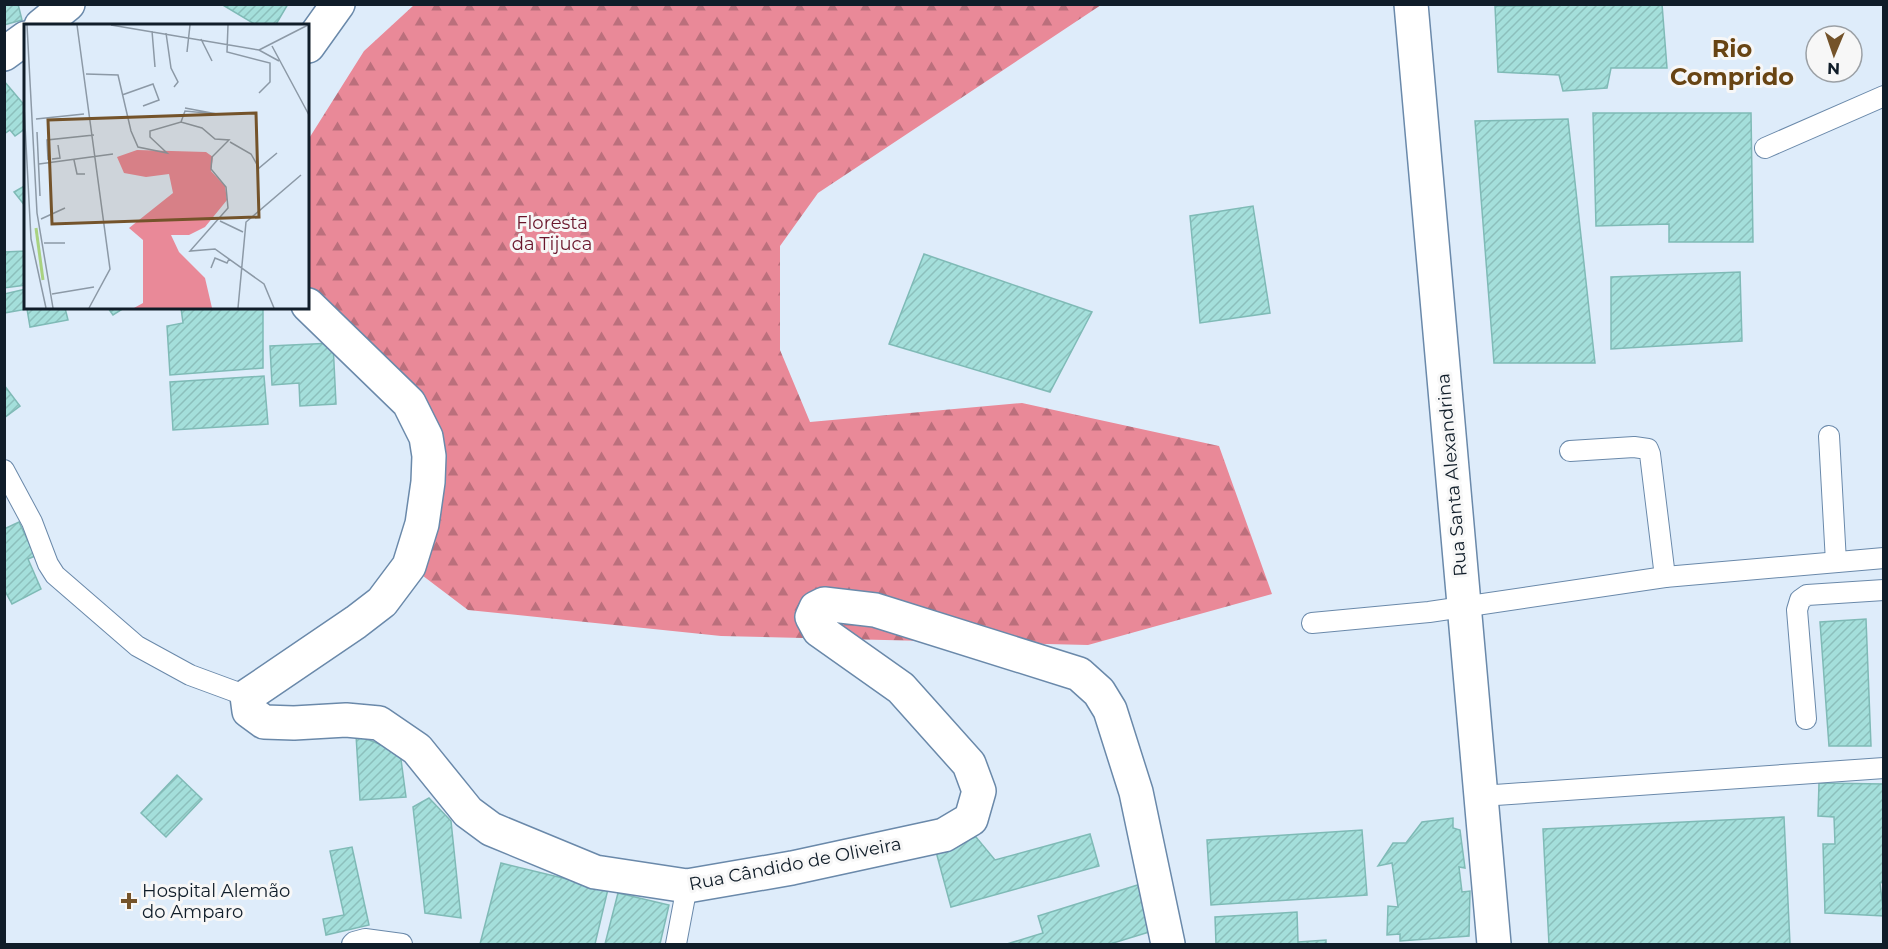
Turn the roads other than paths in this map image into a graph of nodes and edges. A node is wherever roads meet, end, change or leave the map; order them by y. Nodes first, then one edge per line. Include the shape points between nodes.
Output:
1 (68, 4) edge
2 (338, 4) edge
3 (1411, 4) edge
4 (43, 24) edge
5 (24, 39) edge
6 (309, 45) edge
7 (4, 54) edge
8 (1884, 96) edge
9 (1765, 148) dead end
10 (309, 306) edge
11 (1828, 436) dead end
12 (1570, 451) dead end
13 (4, 470) edge
14 (1884, 558) edge
15 (1836, 562) junction
16 (1665, 577) junction
17 (1884, 590) edge
18 (1464, 606) junction
19 (1312, 623) dead end
20 (247, 696) junction
21 (1806, 719) dead end
22 (1884, 768) edge
23 (1481, 796) junction
24 (687, 886) junction
25 (352, 945) edge
26 (402, 945) edge
27 (676, 945) edge
28 (1168, 945) edge
29 (1494, 945) edge

1 - 4 street
2 - 6 street
3 - 18 street, Rua Santa Alexandrina
5 - 7 street
8 - 9 lane
10 - 20 street via 409,403 426,437 429,456 422,524 410,566 382,602
11 - 15 lane
12 - 16 lane via 1648,449
13 - 20 lane via 55,575 137,646 190,675
14 - 15 lane
15 - 16 lane
16 - 18 lane
17 - 21 lane via 1807,595 1800,600 1797,610
18 - 19 lane
18 - 23 street, Rua Santa Alexandrina
20 - 24 street, Rua Cândido de Oliveira via 249,711 264,722 379,723 417,749 468,812 491,829 595,872
22 - 23 lane
23 - 29 street, Rua Santa Alexandrina
24 - 27 lane
24 - 28 street, Rua Cândido de Oliveira via 944,835 971,819 979,791 969,764 901,688 819,630 812,617 816,608 824,604 875,610 1079,674 1099,692 1110,710 1136,792
25 - 26 lane via 365,939

